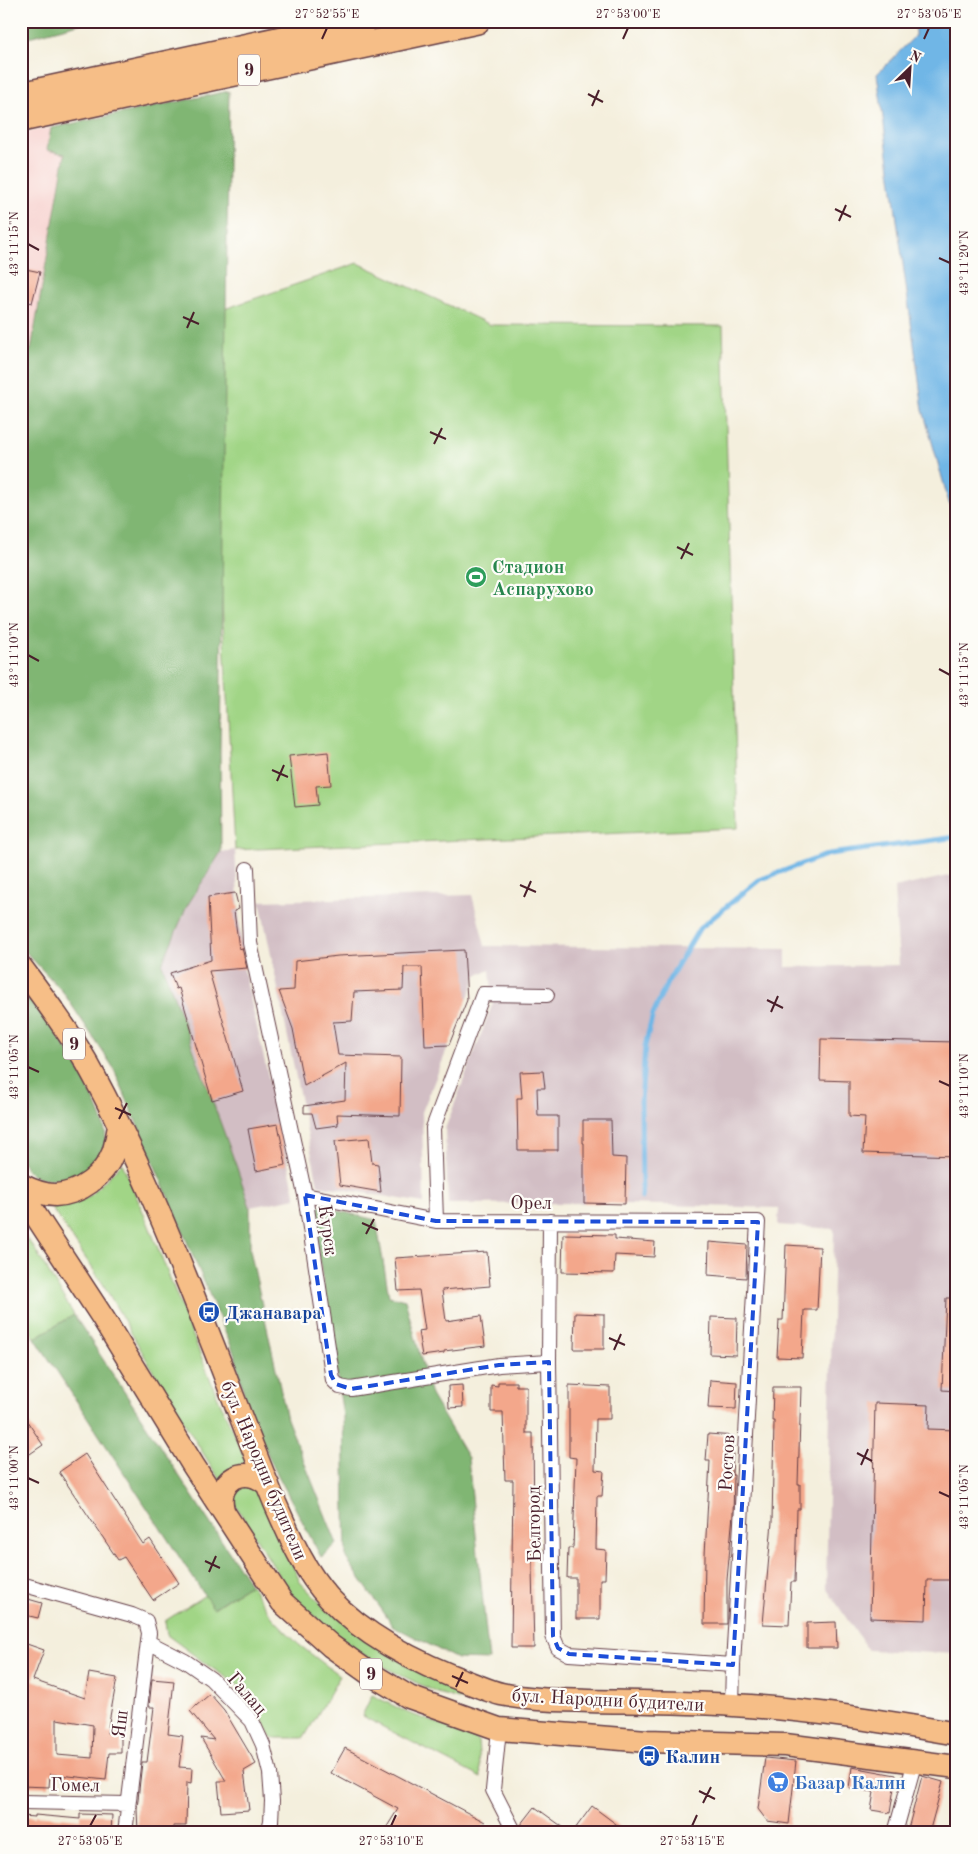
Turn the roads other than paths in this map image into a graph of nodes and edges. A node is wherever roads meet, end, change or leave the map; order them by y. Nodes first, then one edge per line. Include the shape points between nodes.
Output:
1 (365, 21) edge
2 (477, 21) edge
3 (21, 95) edge
4 (21, 119) edge
5 (247, 869) dead end
6 (21, 967) edge
7 (547, 995) dead end
8 (119, 1126) junction
9 (21, 1185) edge
10 (21, 1193) edge
11 (305, 1195) junction
12 (436, 1221) junction
13 (550, 1221) junction
14 (758, 1222) joint
15 (549, 1362) junction
16 (268, 1485) junction
17 (223, 1510) junction
18 (21, 1584) edge
19 (148, 1642) junction
20 (733, 1665) junction
21 (732, 1705) junction
22 (499, 1729) junction
23 (957, 1734) edge
24 (915, 1761) junction
25 (957, 1767) edge
26 (21, 1802) edge
27 (128, 1804) junction
28 (125, 1833) edge
29 (268, 1833) edge
30 (515, 1833) edge
31 (895, 1833) edge

1 - 3 highway, 9
2 - 4 highway, 9
5 - 11 street, Курск via 250,943
6 - 8 main road, бул. Народни будители / 9 via 85,1060
7 - 12 street via 483,994 433,1128
8 - 9 main road via 113,1153 106,1166 84,1186 54,1195 35,1192
8 - 16 main road, бул. Народни будители / 9 via 204,1323
10 - 17 main road, бул. Народни будители / 9
11 - 12 street, Орел
11 - 15 street, Курск via 331,1375 336,1384 351,1389 499,1365
12 - 13 street, Орел
13 - 14 street, Орел
13 - 15 street, Белгород
14 - 20 street, Ростов
15 - 20 street, Белгород via 553,1636 558,1648 569,1654
16 - 17 main road via 256,1476 241,1475 233,1479 222,1494
16 - 21 main road, бул. Народни будители / 9 via 296,1550 329,1598 378,1638 414,1659 499,1694 540,1700
17 - 22 main road, бул. Народни будители / 9 via 282,1602 331,1646 409,1697
18 - 19 street, Яш via 146,1621
19 - 27 street, Яш
19 - 29 street, Галац via 211,1679 252,1721 263,1745 270,1773 272,1814
20 - 21 street, Ростов
21 - 23 main road, бул. Народни будители / 9 via 792,1710
22 - 24 main road, бул. Народни будители / 9 via 647,1741 786,1745
22 - 30 street via 493,1790
24 - 25 main road, бул. Народни будители / 9
24 - 31 street
26 - 27 street, Гомел
27 - 28 street, Яш

